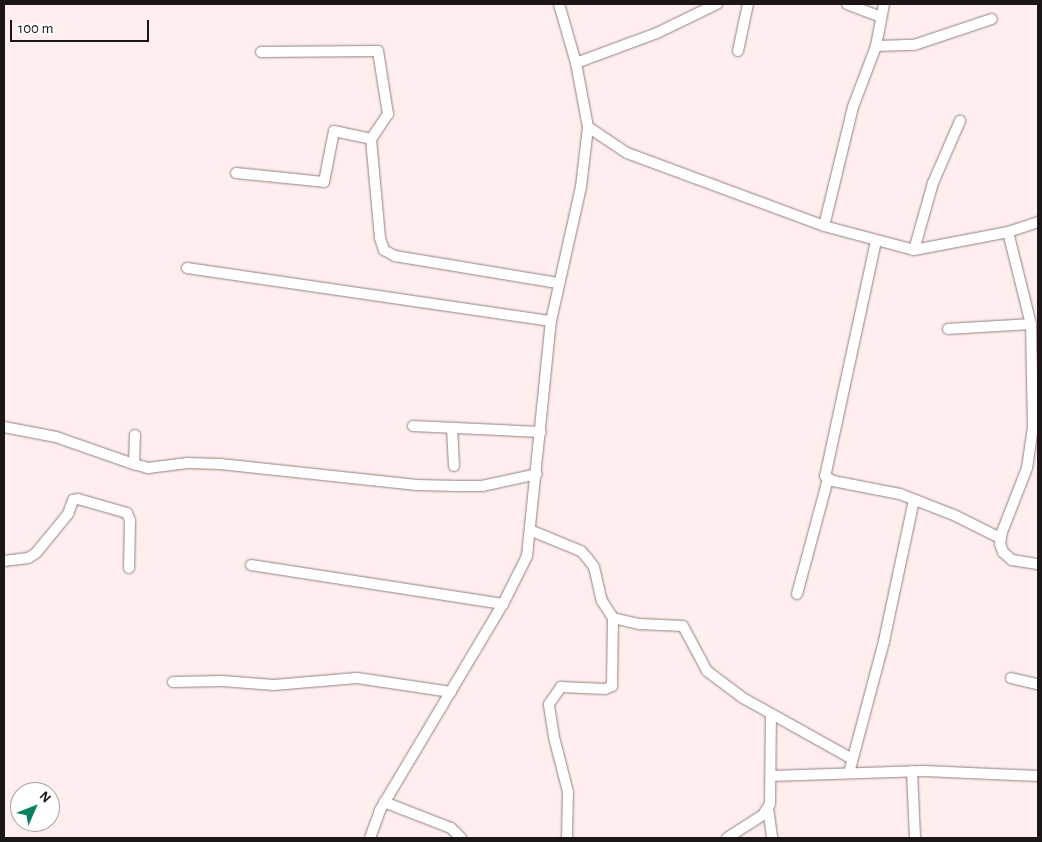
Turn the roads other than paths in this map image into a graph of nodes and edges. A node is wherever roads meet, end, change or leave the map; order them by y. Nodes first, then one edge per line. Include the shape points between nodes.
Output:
1 (560, 4) edge
2 (718, 4) edge
3 (748, 4) edge
4 (847, 4) edge
5 (884, 4) edge
6 (881, 17) junction
7 (992, 19) dead end
8 (876, 46) junction
9 (738, 51) dead end
10 (261, 52) dead end
11 (576, 63) junction
12 (960, 120) dead end
13 (588, 127) junction
14 (371, 139) junction
15 (236, 173) dead end
16 (1038, 222) edge
17 (824, 226) junction
18 (1008, 232) junction
19 (876, 241) junction
20 (914, 250) junction
21 (187, 268) dead end
22 (558, 282) junction
23 (551, 321) junction
24 (1031, 324) junction
25 (948, 329) dead end
26 (413, 426) dead end
27 (4, 427) edge
28 (452, 428) junction
29 (541, 432) junction
30 (135, 435) dead end
31 (136, 466) junction
32 (454, 466) dead end
33 (537, 474) junction
34 (828, 479) junction
35 (914, 500) junction
36 (532, 531) junction
37 (1000, 538) junction
38 (4, 561) edge
39 (1038, 564) edge
40 (251, 565) dead end
41 (129, 568) dead end
42 (797, 594) dead end
43 (504, 604) junction
44 (613, 618) junction
45 (1012, 678) dead end
46 (173, 682) dead end
47 (1038, 684) edge
48 (451, 692) junction
49 (771, 714) junction
50 (852, 760) junction
51 (912, 771) junction
52 (849, 773) junction
53 (771, 776) junction
54 (1038, 776) edge
55 (384, 802) junction
56 (768, 808) junction
57 (370, 838) edge
58 (461, 838) edge
59 (567, 838) edge
60 (727, 838) edge
61 (772, 838) edge
62 (916, 838) edge

1 - 11 street
2 - 11 street via 657,33
3 - 9 street
4 - 6 street
5 - 6 street
6 - 8 street
7 - 8 street via 914,45
8 - 17 street via 853,107
10 - 14 street via 378,50 388,114
11 - 13 street
12 - 20 street via 933,183
13 - 17 street via 627,153
13 - 22 street via 581,187
14 - 15 street via 334,131 324,182
14 - 22 street via 380,238 384,250 395,256
16 - 18 street
17 - 19 street
18 - 20 street
18 - 24 street
19 - 20 street
19 - 34 street via 825,466
21 - 23 street
22 - 23 street
23 - 29 street
24 - 25 street
24 - 37 street via 1033,427 1027,468
26 - 28 street
27 - 31 street via 56,437
28 - 29 street
28 - 32 street
29 - 33 street
30 - 31 street
31 - 33 street via 220,464 417,485 458,486 482,486
33 - 36 street
34 - 35 street
34 - 42 street
35 - 37 street
35 - 50 street via 884,641
36 - 43 street via 528,556
36 - 44 street via 580,551 588,559 594,566 602,601
37 - 39 street via 1006,556
38 - 41 street via 28,558 36,553 68,514 73,500 78,499 127,513 130,520
40 - 43 street
43 - 48 street
44 - 49 street via 640,624 682,626 707,671
44 - 59 street via 612,686 605,690 561,688 549,704 568,792
45 - 47 street
46 - 48 street via 274,685 357,678
48 - 55 street
49 - 50 street
49 - 53 street
50 - 52 street
51 - 52 street
51 - 54 street
51 - 62 street
52 - 53 street
53 - 56 street via 772,797
55 - 57 street
55 - 58 street via 451,828
56 - 60 street
56 - 61 street

